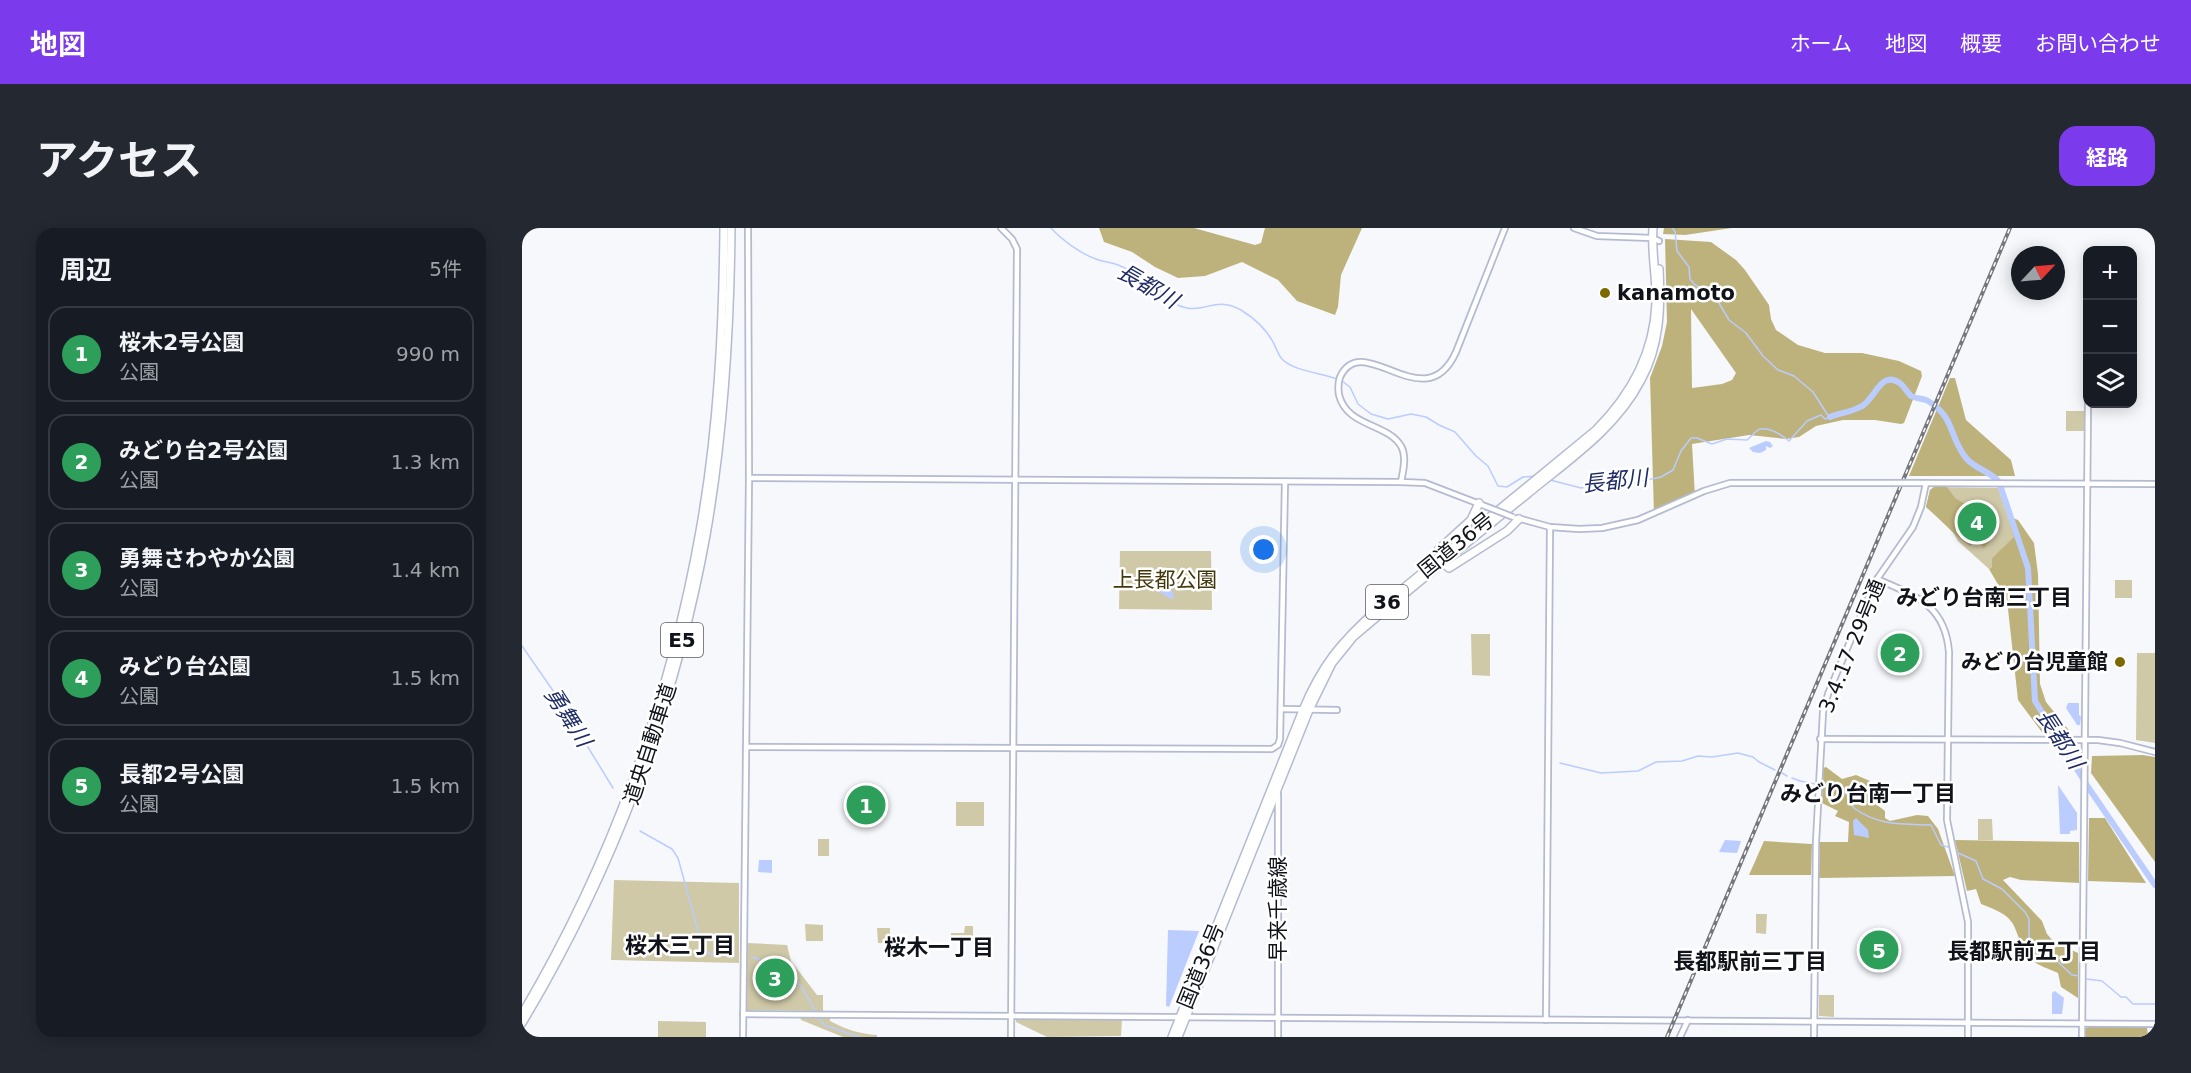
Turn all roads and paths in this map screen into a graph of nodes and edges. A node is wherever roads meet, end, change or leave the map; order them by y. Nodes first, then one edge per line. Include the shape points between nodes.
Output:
1 (724, 228) edge
2 (731, 228) edge
3 (748, 228) edge
4 (1001, 228) edge
5 (1505, 228) edge
6 (1574, 228) edge
7 (1653, 228) edge
8 (1657, 228) edge
9 (1656, 239) junction
10 (2088, 408) edge
11 (749, 478) junction
12 (1015, 479) junction
13 (1285, 482) junction
14 (1401, 482) junction
15 (1926, 483) junction
16 (2088, 484) junction
17 (2155, 484) edge
18 (1479, 503) junction
19 (1516, 518) junction
20 (1551, 527) junction
21 (1441, 561) junction
22 (1877, 579) junction
23 (1282, 709) junction
24 (1306, 710) junction
25 (1337, 710) dead end
26 (1820, 739) junction
27 (1948, 739) junction
28 (2085, 740) junction
29 (746, 747) junction
30 (1012, 747) junction
31 (2155, 752) edge
32 (1275, 781) junction
33 (1277, 790) junction
34 (522, 1014) edge
35 (743, 1014) junction
36 (1011, 1016) junction
37 (1183, 1017) junction
38 (1278, 1017) junction
39 (1546, 1020) junction
40 (1688, 1020) junction
41 (1815, 1021) junction
42 (522, 1023) edge
43 (1968, 1023) junction
44 (2082, 1023) junction
45 (2155, 1024) edge
46 (743, 1037) edge
47 (1011, 1037) edge
48 (1172, 1037) edge
49 (1178, 1037) edge
50 (1278, 1037) edge
51 (1680, 1037) edge
52 (1815, 1037) edge
53 (1968, 1037) edge
54 (2082, 1037) edge

1 - 34 highway, 道央自動車道 / E5 via 720,356 710,461 700,531 669,668 641,758 610,838
2 - 42 highway, 道央自動車道 / E5 via 730,305 718,451 699,568 674,671 615,842 565,948
3 - 11 street
4 - 12 street via 1017,249
5 - 14 street via 1446,370 1425,379 1365,362 1348,367 1338,381 1346,410 1400,445 1404,459
6 - 9 street via 1597,236
7 - 9 highway, 国道36号 / 36
8 - 9 highway, 国道36号 / 36
9 - 21 highway, 国道36号 / 36 via 1654,326 1641,368 1625,398 1596,430
10 - 16 street
11 - 12 street
11 - 29 street
12 - 13 street
12 - 30 street
13 - 14 street
13 - 23 street
14 - 18 street via 1425,483
15 - 16 street
15 - 20 street, bridge via 1730,483 1630,522 1593,528
15 - 22 street, 3.4.17 29号通 via 1913,527
16 - 17 street
16 - 28 street
18 - 19 street, bridge
18 - 21 highway, 36 via 1471,520 1438,550
19 - 20 street
19 - 21 highway, 36 via 1506,531 1449,568
20 - 39 street
21 - 24 highway, 国道36号 / 36 via 1350,634 1315,682
22 - 26 street, 3.4.17 29号通 via 1828,694
22 - 27 street via 1922,600 1943,624 1949,652
23 - 24 street
23 - 30 street via 1280,739 1272,749
24 - 25 street
24 - 32 highway, 国道36号 / 36
24 - 33 highway, 国道36号 / 36
26 - 27 street
26 - 41 street, 3.4.17 29号通
27 - 28 street
27 - 43 street via 1947,820 1968,922
28 - 31 street
28 - 44 street
29 - 30 street
29 - 35 street
30 - 36 street
32 - 33 street, 早来千歳線
32 - 37 highway, 国道36号 / 36
33 - 37 highway, 国道36号 / 36
33 - 38 street, 早来千歳線
35 - 36 street
35 - 46 street
36 - 37 street
36 - 47 street
37 - 38 street
37 - 48 highway, 国道36号 / 36
37 - 49 highway, 国道36号 / 36
38 - 39 street
38 - 50 street, 早来千歳線
39 - 40 street
40 - 41 street
40 - 51 street
41 - 43 street
41 - 52 street, 3.4.17 29号通
43 - 44 street
43 - 53 street
44 - 45 street
44 - 54 street

